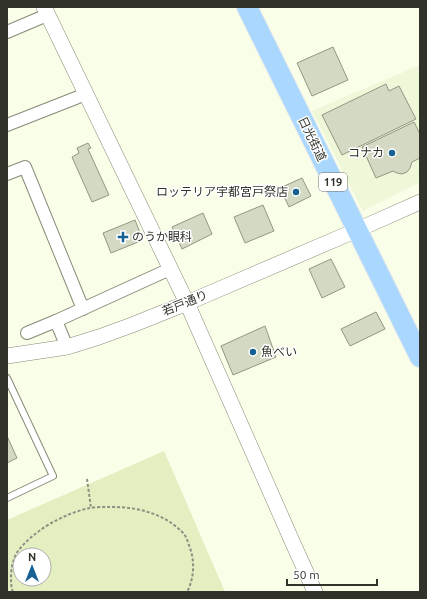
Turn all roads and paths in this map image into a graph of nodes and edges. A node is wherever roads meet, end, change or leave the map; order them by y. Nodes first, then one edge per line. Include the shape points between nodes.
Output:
1 (247, 7) edge
2 (45, 11) edge
3 (7, 32) edge
4 (86, 94) junction
5 (7, 125) edge
6 (7, 174) edge
7 (420, 202) edge
8 (357, 230) junction
9 (170, 268) junction
10 (187, 303) junction
11 (83, 309) junction
12 (56, 321) junction
13 (27, 333) dead end
14 (67, 347) junction
15 (7, 356) edge
16 (420, 357) edge
17 (7, 378) edge
18 (87, 480) dead end
19 (7, 498) edge
20 (91, 508) junction
21 (13, 592) edge
22 (187, 592) edge
23 (315, 592) edge

1 - 8 highway, 日光街道 / 119
2 - 3 street
2 - 4 street
4 - 5 street
4 - 9 street
6 - 11 street via 24,167
7 - 8 street, 若戸通り
8 - 10 street, 若戸通り
8 - 16 highway, 日光街道 / 119
9 - 10 street
9 - 11 street
10 - 14 street, 若戸通り
10 - 23 street
11 - 12 street
12 - 13 street
12 - 14 street
14 - 15 street, 若戸通り
17 - 19 lane via 53,476
18 - 20 path
20 - 21 path via 50,524 17,552 11,569
20 - 22 path via 119,506 143,510 173,524 185,535 192,552 194,572

